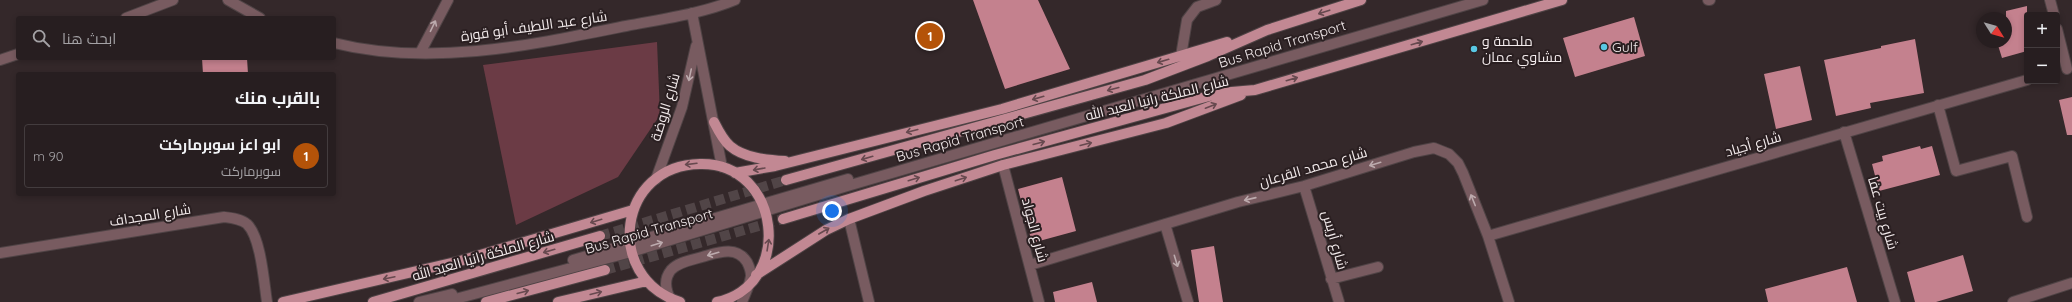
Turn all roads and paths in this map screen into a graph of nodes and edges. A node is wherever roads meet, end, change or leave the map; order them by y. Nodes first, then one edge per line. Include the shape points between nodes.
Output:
1 (173, 0) edge
2 (228, 0) edge
3 (448, 0) edge
4 (735, 0) edge
5 (1216, 0) edge
6 (1361, 0) edge
7 (1458, 0) edge
8 (1483, 0) edge
9 (1562, 0) edge
10 (2050, 0) edge
11 (2053, 12) edge
12 (692, 13) junction
13 (131, 16) edge
14 (256, 16) edge
15 (1267, 30) junction
16 (697, 42) junction
17 (336, 43) edge
18 (2060, 44) edge
19 (420, 54) junction
20 (16, 55) edge
21 (1181, 56) junction
22 (0, 60) edge
23 (2065, 69) edge
24 (2024, 81) edge
25 (1255, 90) junction
26 (1938, 105) junction
27 (714, 122) junction
28 (1844, 132) junction
29 (792, 162) junction
30 (1003, 165) junction
31 (722, 167) junction
32 (735, 173) junction
33 (656, 179) junction
34 (786, 180) tunnel mouth
35 (1304, 186) junction
36 (765, 208) junction
37 (633, 210) junction
38 (2027, 217) dead end
39 (783, 219) tunnel mouth
40 (849, 219) junction
41 (1165, 224) junction
42 (600, 236) tunnel mouth
43 (1488, 236) junction
44 (630, 248) junction
45 (0, 253) edge
46 (1030, 265) junction
47 (1378, 267) dead end
48 (606, 270) tunnel mouth
49 (756, 275) junction
50 (1331, 279) junction
51 (646, 281) junction
52 (2072, 283) edge
53 (749, 284) junction
54 (671, 300) edge
55 (2017, 301) edge
56 (267, 302) edge
57 (283, 302) edge
58 (373, 302) edge
59 (419, 302) edge
60 (444, 302) edge
61 (486, 302) edge
62 (558, 302) edge
63 (680, 302) edge
64 (717, 302) edge
65 (742, 302) edge
66 (869, 302) edge
67 (1039, 302) edge
68 (1188, 302) edge
69 (1339, 302) edge
70 (1509, 302) edge
71 (1895, 302) edge

1 - 13 street
2 - 14 street
19 -> 3 street
4 - 12 street, شارع عبد اللطيف أبو قورة
5 - 21 street via 1197,7 1187,20
6 -> 15 main road, شارع الملكة رانيا العبد الله
7 - 36 street, Bus Rapid Transport
8 - 36 street, Bus Rapid Transport
25 -> 9 main road, شارع الملكة رانيا العبد الله
10 - 11 street
12 - 16 street, شارع الروضة
12 - 19 street, شارع عبد اللطيف أبو قورة via 558,40 482,50
15 - 21 main road
15 -> 34 main road, شارع الملكة رانيا العبد الله via 1145,80
16 - 27 street, شارع الروضة
16 -> 33 street, شارع الروضة via 682,107
17 - 19 street, شارع عبد اللطيف أبو قورة
18 - 23 street
20 - 22 street
21 -> 29 main road via 1002,109
24 - 26 street, شارع أجياد
30 -> 25 main road via 1166,123
39 -> 25 main road, شارع الملكة رانيا العبد الله via 995,155 1220,93
26 - 28 street, شارع أجياد
26 - 38 street via 1956,171 2012,156
27 - 29 main road via 730,146 738,151 765,160
27 - 31 street, شارع الروضة
28 - 43 street, شارع أجياد
28 - 71 street, شارع بيت عفا
29 -> 32 main road
40 -> 30 main road
30 - 46 street, شارع الجواد
31 - 32 main road
31 -> 33 main road via 701,163 689,164
32 - 36 main road via 756,192
33 - 37 main road via 642,193
35 -> 41 street, شارع محمد القرعان
43 -> 35 street, شارع محمد القرعان via 1458,163 1440,149 1414,152
35 - 50 street, شارع أريس
36 - 44 street, Bus Rapid Transport
49 -> 36 main road via 769,245 770,234
37 - 44 main road via 630,221
37 -> 57 main road via 460,261
49 -> 40 main road via 826,230
40 - 66 street
41 - 46 street, شارع محمد القرعان
41 -> 68 street
42 -> 58 main road, شارع الملكة رانيا العبد الله
43 - 70 street, شارع محمد القرعان
44 - 51 main road
44 - 59 street, Bus Rapid Transport
44 - 60 street, Bus Rapid Transport
45 - 56 street, شارع المجداف via 224,217 236,219 246,223 253,231
46 - 67 street, شارع الجواد
47 - 50 street
61 -> 48 main road
49 - 53 main road
50 - 69 street, شارع أريس
51 - 54 main road
62 -> 51 main road
52 - 55 street
53 -> 54 street via 751,276 746,260 732,251 724,251 683,262 671,271 666,285 666,292
53 - 64 main road via 731,297
53 - 65 street
54 - 63 main road

